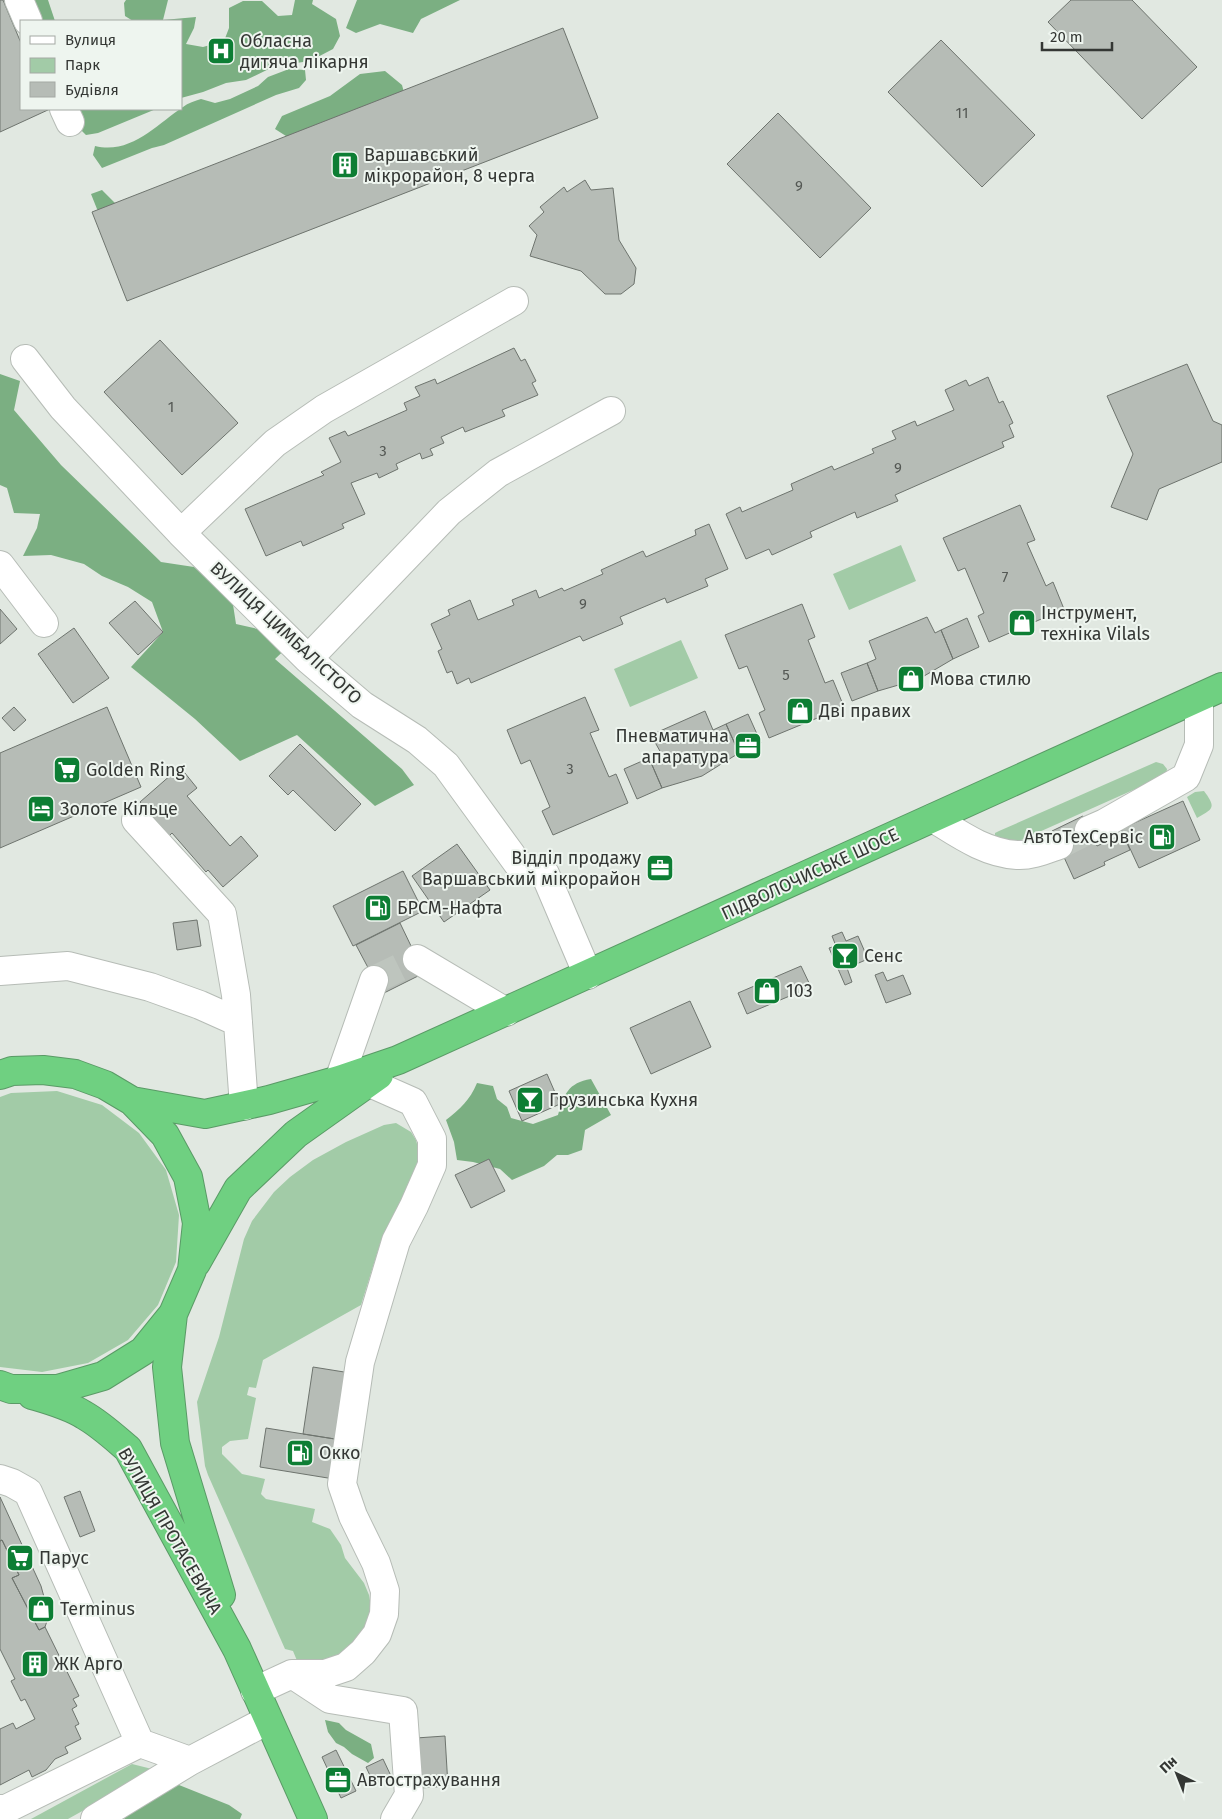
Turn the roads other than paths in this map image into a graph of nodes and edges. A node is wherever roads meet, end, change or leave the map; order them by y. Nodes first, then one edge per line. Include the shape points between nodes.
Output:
1 (19, 0) edge
2 (28, 20) edge
3 (514, 301) dead end
4 (25, 359) dead end
5 (611, 411) dead end
6 (181, 533) junction
7 (0, 565) edge
8 (44, 623) dead end
9 (308, 658) junction
10 (1210, 692) edge
11 (933, 818) junction
12 (136, 820) dead end
13 (1089, 830) tunnel mouth
14 (1059, 846) tunnel mouth
15 (417, 959) dead end
16 (0, 971) edge
17 (588, 975) junction
18 (374, 980) tunnel mouth
19 (506, 1012) junction
20 (238, 1022) junction
21 (398, 1060) junction
22 (4, 1072) edge
23 (339, 1080) junction
24 (370, 1083) junction
25 (132, 1101) junction
26 (244, 1106) junction
27 (192, 1270) junction
28 (173, 1314) junction
29 (5, 1387) edge
30 (0, 1479) edge
31 (237, 1649) junction
32 (292, 1674) junction
33 (255, 1691) junction
34 (268, 1720) junction
35 (140, 1743) junction
36 (190, 1762) junction
37 (0, 1809) edge
38 (95, 1819) edge
39 (313, 1819) edge
40 (395, 1819) edge

1 - 2 lane
3 - 6 lane via 324,409 282,438
4 - 6 lane, ВУЛИЦЯ ЦИМБАЛІСТОГО via 63,408
5 - 9 lane via 498,473 449,512
6 - 9 lane, ВУЛИЦЯ ЦИМБАЛІСТОГО
7 - 8 lane
9 - 17 lane, ВУЛИЦЯ ЦИМБАЛІСТОГО via 362,705 417,740 446,765 518,864 545,874
10 - 11 highway, ПІДВОЛОЧИСЬКЕ ШОСЕ
10 - 13 lane via 1199,745 1186,777
11 - 14 lane via 980,847 1018,856
11 - 17 highway, ПІДВОЛОЧИСЬКЕ ШОСЕ
12 - 20 lane via 222,914
15 - 19 lane
16 - 20 lane via 68,966 150,987
17 - 19 highway, ПІДВОЛОЧИСЬКЕ ШОСЕ
18 - 23 lane
19 - 21 highway, ПІДВОЛОЧИСЬКЕ ШОСЕ
20 - 26 lane
21 - 23 highway, ПІДВОЛОЧИСЬКЕ ШОСЕ
21 - 24 highway, ПІДВОЛОЧИСЬКЕ ШОСЕ
22 - 25 highway via 43,1070 75,1074 105,1085
23 - 26 highway, ПІДВОЛОЧИСЬКЕ ШОСЕ
24 - 27 highway, ПІДВОЛОЧИСЬКЕ ШОСЕ via 296,1134 238,1189
24 - 32 lane via 413,1102 432,1139 432,1165 396,1241 360,1362 342,1484 385,1590 384,1614 377,1634 346,1667 325,1674
25 - 26 highway, ПІДВОЛОЧИСЬКЕ ШОСЕ via 205,1114
25 - 27 highway via 166,1135 188,1177 197,1223
27 - 28 highway
28 - 29 highway via 143,1351 103,1376 58,1390
28 - 31 highway, ВУЛИЦЯ ПРОТАСЕВИЧА via 167,1368 176,1443
29 - 31 highway, ВУЛИЦЯ ПРОТАСЕВИЧА via 51,1400 83,1414 128,1449
30 - 35 lane via 28,1492
31 - 33 highway, ВУЛИЦЯ ПРОТАСЕВИЧА
32 - 33 lane
32 - 40 lane via 330,1699 403,1711 409,1795
33 - 34 highway, ВУЛИЦЯ ПРОТАСЕВИЧА
34 - 36 lane
34 - 39 highway, ВУЛИЦЯ ПРОТАСЕВИЧА
35 - 36 lane
35 - 37 lane via 6,1810
36 - 38 lane

